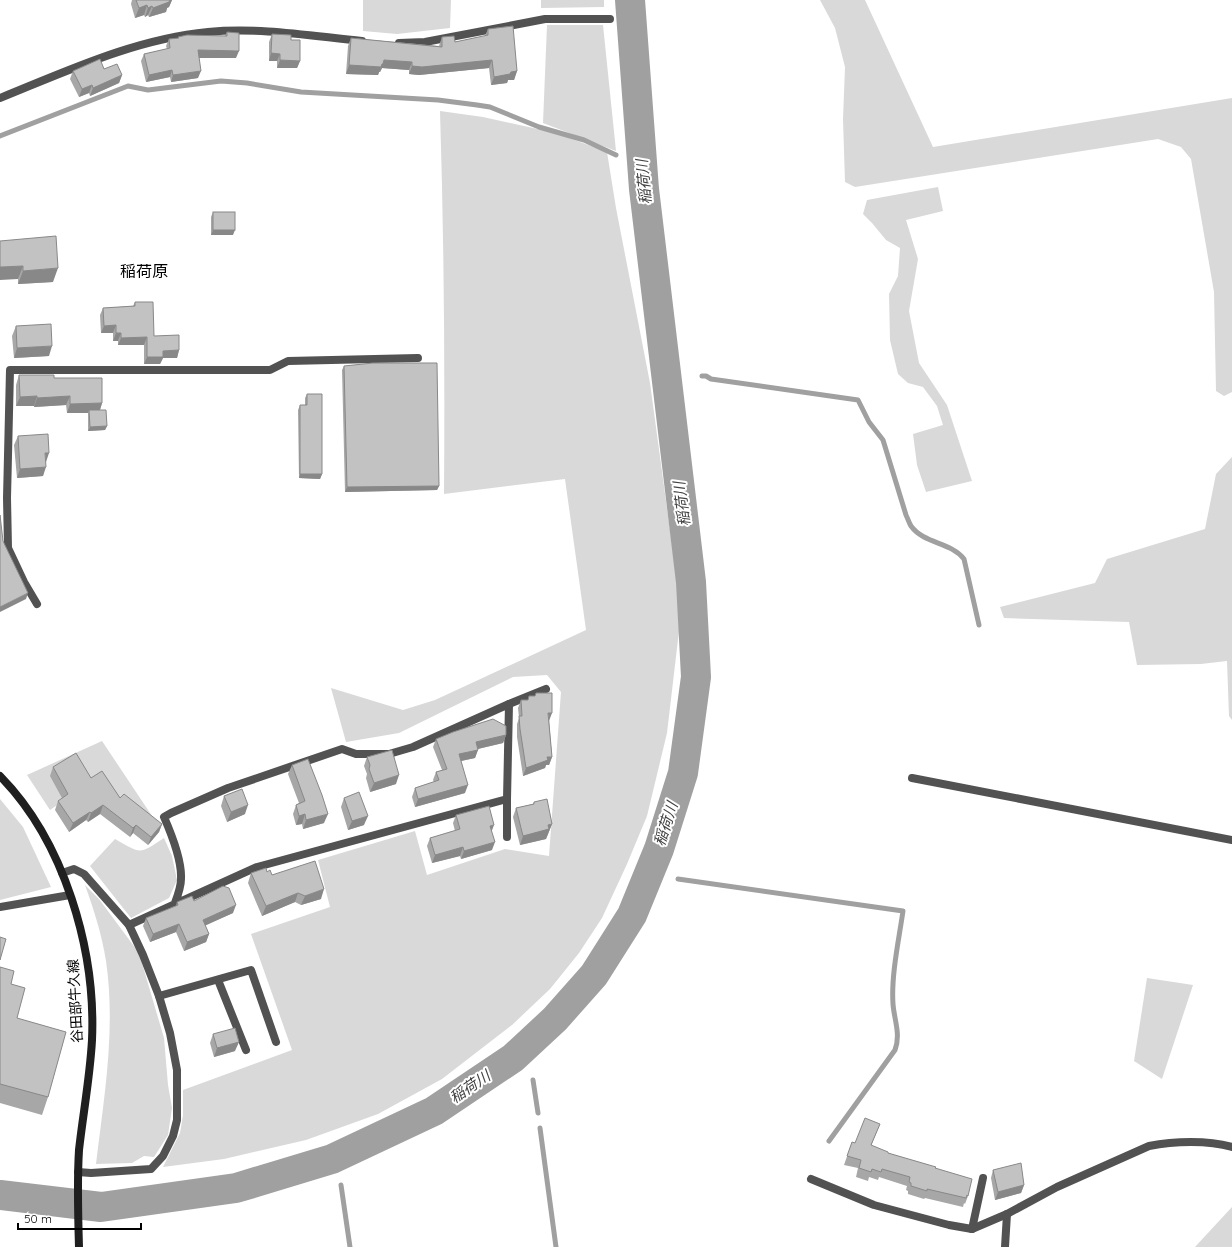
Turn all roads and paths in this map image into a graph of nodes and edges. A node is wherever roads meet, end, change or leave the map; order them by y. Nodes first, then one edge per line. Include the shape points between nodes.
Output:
1 (610, 19) dead end
2 (368, 42) edge
3 (389, 43) edge
4 (0, 98) edge
5 (418, 358) dead end
6 (3, 498) edge
7 (37, 604) dead end
8 (546, 689) dead end
9 (509, 704) junction
10 (0, 776) edge
11 (912, 778) dead end
12 (507, 799) junction
13 (507, 836) dead end
14 (1232, 840) edge
15 (62, 873) junction
16 (70, 895) junction
17 (175, 903) junction
18 (0, 907) edge
19 (129, 925) junction
20 (218, 980) junction
21 (159, 996) junction
22 (276, 1042) dead end
23 (246, 1050) dead end
24 (1232, 1147) edge
25 (78, 1172) junction
26 (983, 1178) dead end
27 (812, 1179) dead end
28 (1007, 1214) junction
29 (972, 1229) junction
30 (79, 1247) edge
31 (1005, 1247) edge

1 - 3 street via 544,19 425,42
2 - 4 street via 248,31 180,36 120,51
5 - 6 street via 288,361 270,370 10,370
6 - 7 street via 8,548
8 - 9 street
9 - 12 street
9 - 17 street via 413,747 389,754 356,754 342,749 228,788 170,813 164,818 176,849 181,877
10 - 15 main road, 谷田部牛久線 via 30,811
11 - 14 street
12 - 13 street
12 - 17 street via 257,867
15 - 16 main road, 谷田部牛久線
15 - 19 street via 74,869 84,874
16 - 18 street
16 - 25 main road, 谷田部牛久線 via 83,936 90,981 92,1032
17 - 19 street
19 - 21 street
20 - 21 street
20 - 22 street via 251,970
20 - 23 street
21 - 25 street via 177,1070 177,1120 173,1136 163,1156 151,1169
24 - 28 street via 1190,1143 1149,1146 1057,1187
25 - 30 main road, 谷田部牛久線
26 - 29 street
27 - 29 street via 874,1204
28 - 29 street
28 - 31 street

